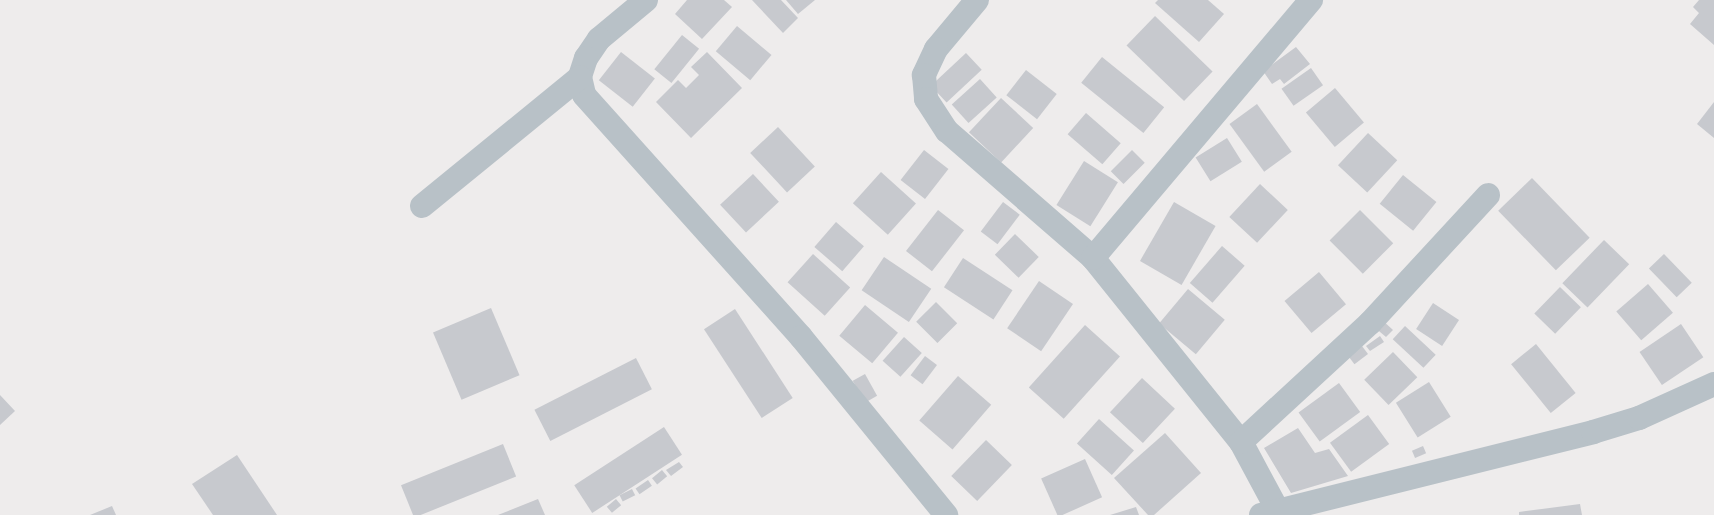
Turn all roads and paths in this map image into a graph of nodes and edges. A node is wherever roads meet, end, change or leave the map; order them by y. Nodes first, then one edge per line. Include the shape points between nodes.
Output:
1 (646, 0) edge
2 (976, 0) edge
3 (1310, 0) edge
4 (580, 77) junction
5 (1488, 195) dead end
6 (422, 206) dead end
7 (1093, 258) junction
8 (1714, 384) edge
9 (1241, 442) junction
10 (1270, 513) edge
11 (946, 515) edge

1 - 4 street via 599,39
2 - 7 street via 936,49 924,75 926,99 947,131
3 - 7 street
4 - 6 street
4 - 11 street via 584,95 800,338
5 - 9 street via 1370,323
7 - 9 street
8 - 10 street via 1639,418 1593,432
9 - 10 street

